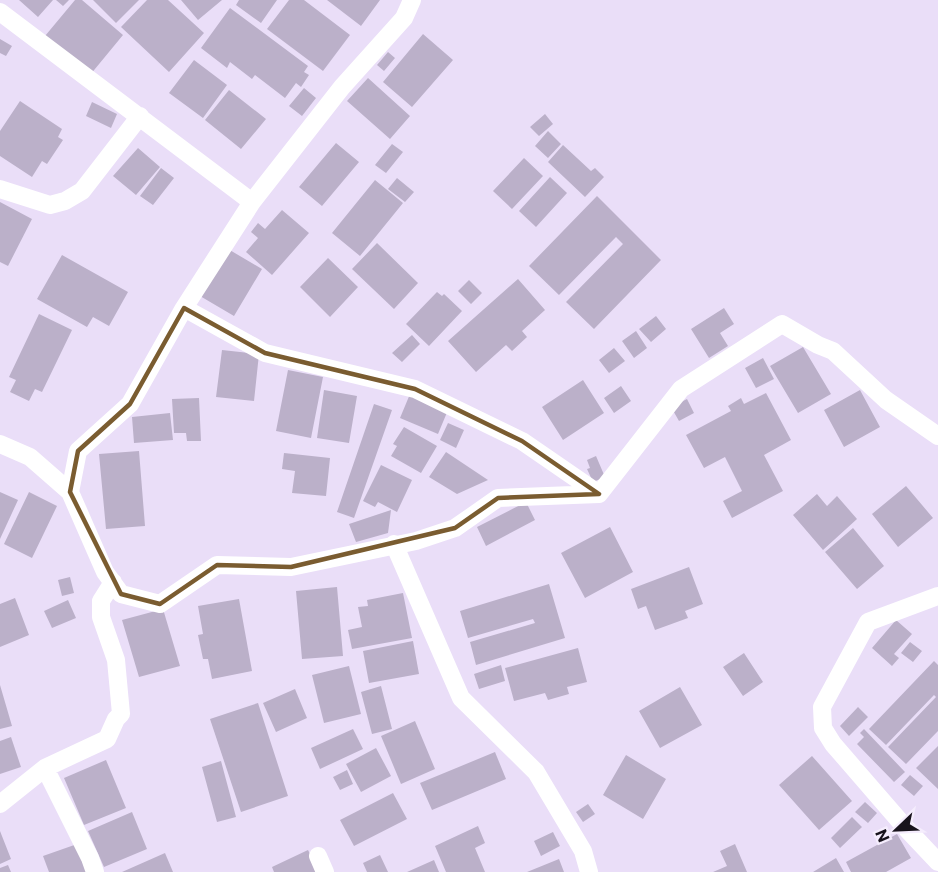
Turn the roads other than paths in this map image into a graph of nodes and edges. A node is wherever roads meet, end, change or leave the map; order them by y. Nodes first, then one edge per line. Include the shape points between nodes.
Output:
1 (412, 0) edge
2 (0, 12) edge
3 (140, 116) junction
4 (0, 189) edge
5 (252, 202) junction
6 (184, 308) junction
7 (938, 436) edge
8 (0, 444) edge
9 (70, 492) junction
10 (599, 494) junction
11 (394, 544) junction
12 (113, 582) junction
13 (938, 596) edge
14 (45, 768) junction
15 (0, 804) edge
16 (938, 862) edge
17 (95, 872) edge
18 (589, 872) edge

1 - 5 street via 404,18 342,87
2 - 3 street
3 - 4 street via 82,191 65,201 50,205
3 - 5 street
5 - 6 street
6 - 9 street via 130,404 78,451
6 - 10 street via 265,352 414,389 522,441
7 - 10 street via 886,399 833,351 782,324 681,389
8 - 9 street via 30,457
9 - 12 street
10 - 11 street via 498,498 455,528
11 - 12 street via 291,567 217,565 160,604 121,594
11 - 18 street via 461,698 537,772 583,851
12 - 14 street via 102,601 101,617 116,660 121,714 107,739
13 - 16 street via 868,622 822,707 823,729 832,744
14 - 15 street
14 - 17 street

